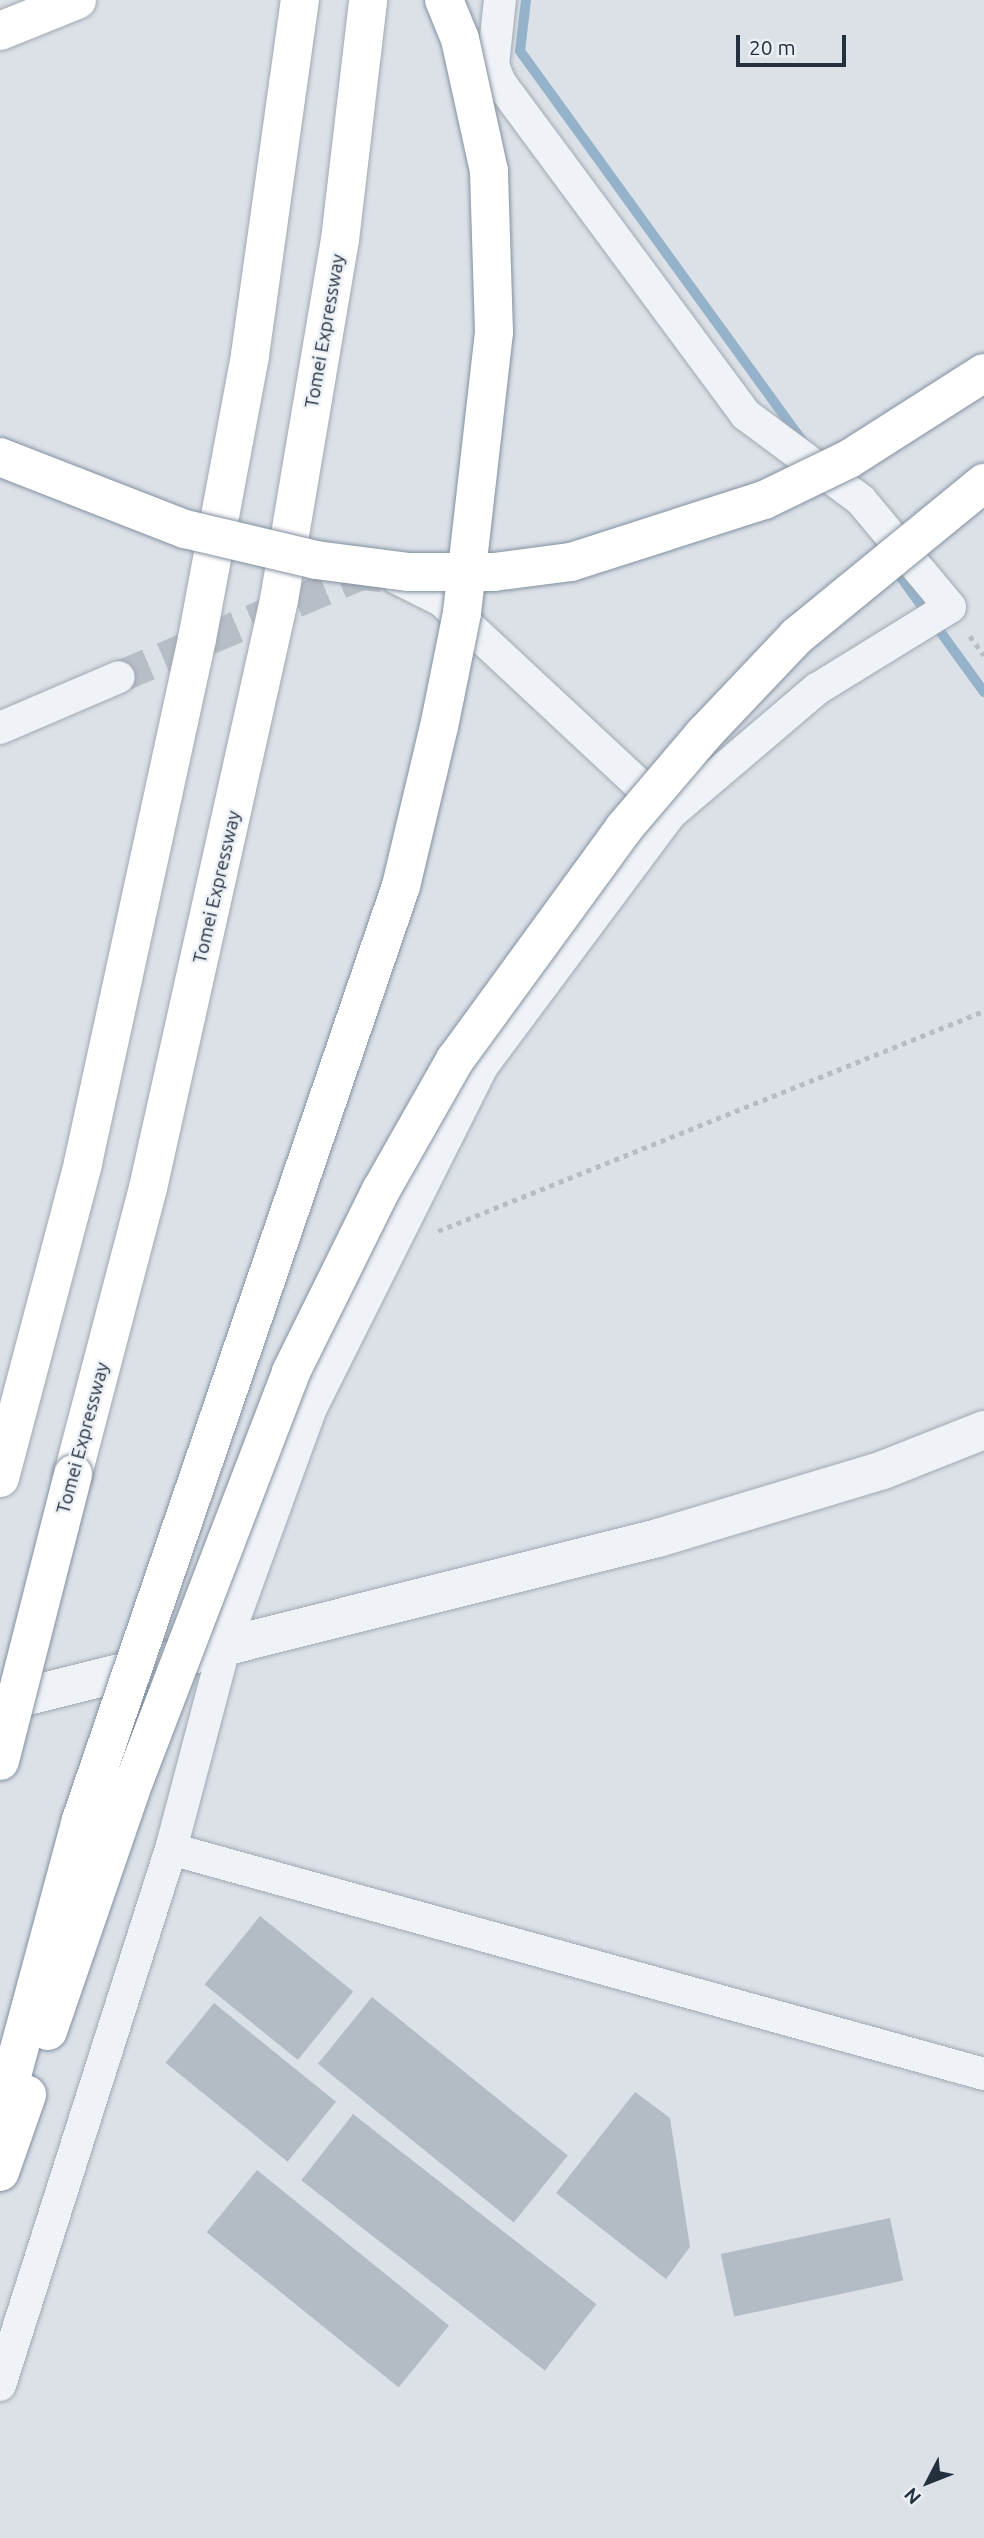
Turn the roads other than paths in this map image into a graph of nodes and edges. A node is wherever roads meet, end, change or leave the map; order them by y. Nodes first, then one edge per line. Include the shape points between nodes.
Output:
1 (76, 0) edge
2 (300, 0) edge
3 (368, 0) edge
4 (444, 0) edge
5 (500, 0) edge
6 (0, 32) edge
7 (984, 373) edge
8 (0, 457) edge
9 (984, 484) edge
10 (397, 578) tunnel mouth
11 (119, 677) tunnel mouth
12 (0, 728) edge
13 (670, 814) junction
14 (984, 1430) edge
15 (4, 1465) edge
16 (225, 1644) junction
17 (0, 1703) edge
18 (0, 1761) edge
19 (171, 1849) junction
20 (984, 2074) edge
21 (0, 2120) edge
22 (0, 2172) edge
23 (0, 2385) edge

1 - 6 main road
2 - 15 main road via 250,355 197,639 83,1163
3 - 18 main road, Tomei Expressway, bridge via 340,240 279,600 148,1188
4 - 21 main road, bridge via 460,39 489,171 494,332 468,572 439,727 380,951 81,1820
5 - 13 street via 493,65 500,83 746,415 861,500 950,607 817,689
7 - 8 main road, bridge via 849,459 764,500 571,562 494,572 409,572 303,557 185,529
9 - 22 main road, bridge via 797,636 704,734 625,828 455,1060 381,1190 291,1372 135,1779
10 - 13 street via 441,600
11 - 12 street
13 - 16 street via 483,1065 311,1408
14 - 16 street via 883,1470 658,1538
16 - 17 street
16 - 19 street
19 - 20 street
19 - 23 street

